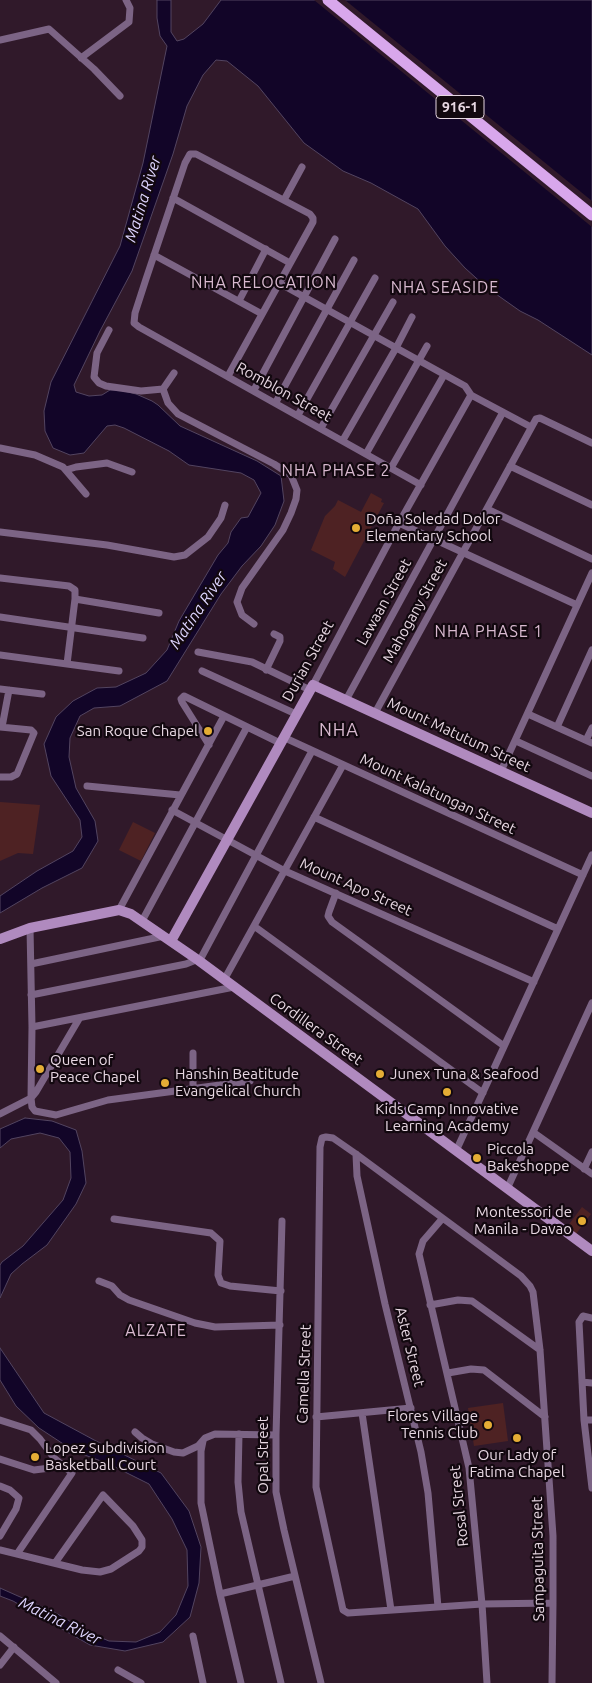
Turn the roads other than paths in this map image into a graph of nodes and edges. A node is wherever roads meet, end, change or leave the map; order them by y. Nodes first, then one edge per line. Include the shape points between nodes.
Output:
1 (126, 0) edge
2 (328, 0) edge
3 (0, 40) edge
4 (81, 58) junction
5 (120, 96) dead end
6 (302, 167) dead end
7 (173, 198) junction
8 (284, 200) junction
9 (592, 215) edge
10 (335, 239) dead end
11 (266, 249) junction
12 (154, 255) junction
13 (354, 260) dead end
14 (290, 263) junction
15 (375, 278) dead end
16 (279, 283) junction
17 (304, 297) junction
18 (239, 301) junction
19 (393, 302) dead end
20 (326, 310) junction
21 (262, 314) junction
22 (412, 317) dead end
23 (349, 322) junction
24 (109, 330) dead end
25 (373, 335) junction
26 (427, 346) dead end
27 (396, 348) junction
28 (418, 361) junction
29 (174, 373) dead end
30 (444, 374) junction
31 (228, 376) junction
32 (163, 389) junction
33 (254, 390) junction
34 (471, 395) junction
35 (276, 402) junction
36 (503, 412) junction
37 (298, 415) junction
38 (532, 427) junction
39 (321, 428) junction
40 (343, 440) junction
41 (592, 443) edge
42 (0, 448) edge
43 (366, 454) junction
44 (510, 466) junction
45 (391, 468) junction
46 (66, 470) junction
47 (132, 472) dead end
48 (421, 485) junction
49 (86, 494) dead end
50 (225, 504) dead end
51 (592, 505) edge
52 (486, 509) junction
53 (399, 523) junction
54 (0, 532) edge
55 (434, 539) junction
56 (463, 553) junction
57 (592, 559) edge
58 (592, 573) edge
59 (0, 578) edge
60 (76, 599) junction
61 (577, 605) junction
62 (159, 612) dead end
63 (0, 617) edge
64 (254, 624) dead end
65 (72, 626) junction
66 (274, 634) dead end
67 (143, 638) dead end
68 (592, 650) edge
69 (198, 652) dead end
70 (0, 655) edge
71 (67, 664) junction
72 (266, 670) junction
73 (120, 671) dead end
74 (202, 672) dead end
75 (312, 687) junction
76 (0, 689) edge
77 (9, 690) junction
78 (42, 694) dead end
79 (346, 700) junction
80 (375, 713) junction
81 (296, 714) junction
82 (528, 714) junction
83 (224, 716) junction
84 (1, 727) edge
85 (247, 727) junction
86 (557, 727) junction
87 (592, 728) edge
88 (281, 740) junction
89 (516, 741) junction
90 (589, 742) edge
91 (209, 745) junction
92 (312, 751) junction
93 (342, 765) junction
94 (502, 771) junction
95 (592, 776) edge
96 (0, 777) edge
97 (87, 786) dead end
98 (180, 795) junction
99 (172, 810) junction
100 (592, 813) edge
101 (314, 817) junction
102 (196, 823) junction
103 (227, 840) junction
104 (592, 855) edge
105 (256, 856) junction
106 (285, 871) junction
107 (583, 875) junction
108 (336, 893) junction
109 (118, 910) junction
110 (142, 921) junction
111 (254, 926) junction
112 (30, 928) junction
113 (558, 929) junction
114 (0, 939) edge
115 (167, 939) junction
116 (198, 960) junction
117 (31, 964) junction
118 (224, 980) junction
119 (534, 982) junction
120 (234, 987) junction
121 (31, 995) junction
122 (592, 1003) edge
123 (79, 1019) junction
124 (32, 1028) junction
125 (504, 1046) junction
126 (193, 1053) dead end
127 (250, 1081) dead end
128 (193, 1090) junction
129 (482, 1093) junction
130 (30, 1098) junction
131 (0, 1114) edge
132 (533, 1132) junction
133 (456, 1151) junction
134 (592, 1152) edge
135 (356, 1154) junction
136 (584, 1168) junction
137 (592, 1174) edge
138 (507, 1189) junction
139 (114, 1219) dead end
140 (442, 1219) junction
141 (282, 1222) dead end
142 (592, 1251) edge
143 (99, 1281) dead end
144 (281, 1291) junction
145 (430, 1305) junction
146 (592, 1318) edge
147 (280, 1325) junction
148 (540, 1350) junction
149 (448, 1373) junction
150 (582, 1382) junction
151 (592, 1383) edge
152 (411, 1408) junction
153 (362, 1413) junction
154 (316, 1417) junction
155 (545, 1417) junction
156 (0, 1420) edge
157 (588, 1420) edge
158 (135, 1432) dead end
159 (239, 1434) junction
160 (276, 1435) junction
161 (203, 1441) junction
162 (590, 1456) edge
163 (0, 1459) edge
164 (59, 1464) junction
165 (0, 1486) edge
166 (592, 1488) edge
167 (0, 1536) edge
168 (0, 1550) edge
169 (17, 1554) junction
170 (55, 1563) junction
171 (295, 1576) junction
172 (258, 1584) junction
173 (220, 1594) junction
174 (553, 1603) junction
175 (482, 1604) junction
176 (438, 1607) junction
177 (391, 1610) junction
178 (0, 1636) edge
179 (193, 1636) dead end
180 (14, 1647) junction
181 (0, 1665) edge
182 (118, 1670) dead end
183 (56, 1683) edge
184 (141, 1683) edge
185 (203, 1683) edge
186 (241, 1683) edge
187 (281, 1683) edge
188 (321, 1683) edge
189 (487, 1683) edge
190 (552, 1683) edge

1 - 4 street via 130,8 129,22
2 - 9 main road, 916-1
3 - 4 street via 49,29
4 - 5 street
6 - 8 street
7 - 8 street via 187,157 196,154
7 - 11 street
7 - 12 street
8 - 14 street via 313,218
10 - 17 street
11 - 14 street
11 - 18 street
12 - 18 street
12 - 31 street, Romblon Street via 134,323
13 - 20 street
14 - 16 street
15 - 23 street
16 - 17 street
16 - 21 street
17 - 20 street
17 - 33 street
18 - 21 street
19 - 25 street
20 - 23 street
20 - 35 street
21 - 31 street
22 - 27 street
23 - 25 street
23 - 37 street
24 - 32 street via 97,353 94,377 99,383 140,391
25 - 27 street
25 - 39 street
26 - 28 street
27 - 28 street
27 - 40 street
28 - 30 street
28 - 43 street
29 - 32 street
30 - 34 street via 465,386
30 - 45 street
31 - 33 street, Romblon Street
32 - 64 street via 168,403 178,414 274,464 291,475 297,490 283,530 242,588 238,602 242,615
33 - 35 street, Romblon Street
34 - 36 street
34 - 48 street, Durian Street
35 - 37 street, Romblon Street
36 - 38 street
36 - 55 street, Lawaan Street
37 - 39 street, Romblon Street
38 - 41 street, Mahogany Street via 538,418
38 - 44 street, Mahogany Street
39 - 40 street, Romblon Street
40 - 43 street, Romblon Street
42 - 46 street via 35,455
43 - 45 street, Romblon Street
44 - 51 street
44 - 52 street, Mahogany Street
45 - 48 street, Romblon Street
46 - 47 street via 107,463
46 - 49 street
48 - 53 street, Durian Street
50 - 54 street via 222,518 208,537 185,555 174,557
52 - 56 street, Mahogany Street
52 - 57 street
53 - 55 street
53 - 75 street, Durian Street
55 - 56 street
55 - 79 street, Lawaan Street
56 - 61 street
56 - 80 street, Mahogany Street
58 - 61 street
59 - 60 street via 69,586 75,590
60 - 62 street
60 - 65 street
61 - 82 street
63 - 65 street
65 - 67 street
65 - 71 street
66 - 72 street via 280,637 280,641
68 - 86 street
69 - 72 street, Mount Matutum Street via 246,660
70 - 71 street
71 - 73 street
72 - 75 street, Mount Matutum Street
74 - 81 street
75 - 79 street, Mount Matutum Street
75 - 81 street, Durian Street
76 - 77 street
77 - 78 street
77 - 84 street
79 - 80 street, Mount Matutum Street
80 - 94 street, Mount Matutum Street
81 - 88 street, Durian Street
82 - 86 street
82 - 89 street
83 - 85 street, Mount Kalatungan Street
83 - 91 street
83 - 91 street, Mount Kalatungan Street via 182,697
84 - 96 street via 34,733 17,774
85 - 88 street, Mount Kalatungan Street
85 - 102 street
86 - 90 street
87 - 90 street
88 - 92 street, Mount Kalatungan Street
88 - 103 street, Durian Street
89 - 94 street
89 - 95 street
91 - 98 street
92 - 93 street, Mount Kalatungan Street
92 - 105 street
93 - 101 street
93 - 107 street, Mount Kalatungan Street
94 - 100 street, Mount Matutum Street
97 - 98 street
98 - 99 street
99 - 102 street, Mount Apo Street
99 - 109 street
101 - 106 street
101 - 113 street
102 - 103 street, Mount Apo Street
102 - 110 street
103 - 105 street, Mount Apo Street
103 - 115 street, Durian Street
104 - 107 street
105 - 106 street, Mount Apo Street
105 - 116 street via 206,951
106 - 108 street, Mount Apo Street
106 - 111 street
107 - 113 street
108 - 119 street, Mount Apo Street
108 - 125 street via 328,916 332,922
109 - 110 street, Cordillera Street
109 - 112 street
110 - 115 street, Cordillera Street
111 - 118 street
111 - 129 street
112 - 114 street
112 - 117 street
113 - 119 street
115 - 116 street, Cordillera Street
115 - 117 street
116 - 118 street, Cordillera Street
116 - 121 street
117 - 121 street
118 - 120 street, Cordillera Street
119 - 125 street
120 - 123 street
120 - 133 street, Cordillera Street
121 - 124 street
122 - 132 street
123 - 124 street
123 - 130 street
124 - 130 street
125 - 129 street
126 - 128 street
127 - 128 street
128 - 130 street via 108,1100 56,1115 35,1111
129 - 133 street
130 - 131 street
132 - 136 street
132 - 138 street
133 - 138 street, Cordillera Street
134 - 136 street
135 - 140 street
135 - 152 street, Aster Street via 357,1176
135 - 154 street, Camella Street via 333,1138 322,1138
136 - 137 street
138 - 142 street, Cordillera Street
139 - 144 street via 211,1233 220,1241 218,1275 221,1283
140 - 145 street, Rosal Street via 421,1244 419,1254
140 - 148 street, Sampaguita Street via 521,1276 530,1286 535,1298
141 - 144 street, Opal Street
143 - 147 street via 112,1286 129,1300 195,1323 226,1327
144 - 147 street, Opal Street
145 - 148 street via 472,1301
145 - 149 street, Rosal Street
146 - 150 street via 583,1316 580,1322
147 - 160 street, Opal Street
148 - 155 street, Sampaguita Street
149 - 155 street via 484,1370
149 - 175 street, Rosal Street via 469,1468
150 - 151 street
150 - 157 street
152 - 153 street
152 - 176 street, Aster Street via 427,1485
153 - 154 street
153 - 177 street
154 - 177 street, Camella Street via 318,1500 344,1612
155 - 174 street, Sampaguita Street via 553,1536
156 - 164 street via 31,1430
157 - 162 street
158 - 161 street via 152,1444 174,1452 190,1451
159 - 160 street
159 - 161 street via 215,1434
159 - 172 street via 239,1497
160 - 171 street, Opal Street via 276,1492
161 - 173 street via 201,1503
162 - 166 street
163 - 164 street via 34,1470
164 - 169 street via 72,1473
165 - 167 street via 19,1498
168 - 169 street
169 - 170 street
170 - 170 street via 100,1572 111,1569 139,1551 142,1540 103,1495
171 - 172 street
171 - 188 street, Opal Street
172 - 173 street
172 - 187 street
173 - 186 street
174 - 175 street
174 - 190 street, Sampaguita Street
175 - 176 street
175 - 189 street, Rosal Street
176 - 177 street
178 - 180 street
179 - 185 street
180 - 181 street
180 - 183 street
182 - 184 street

